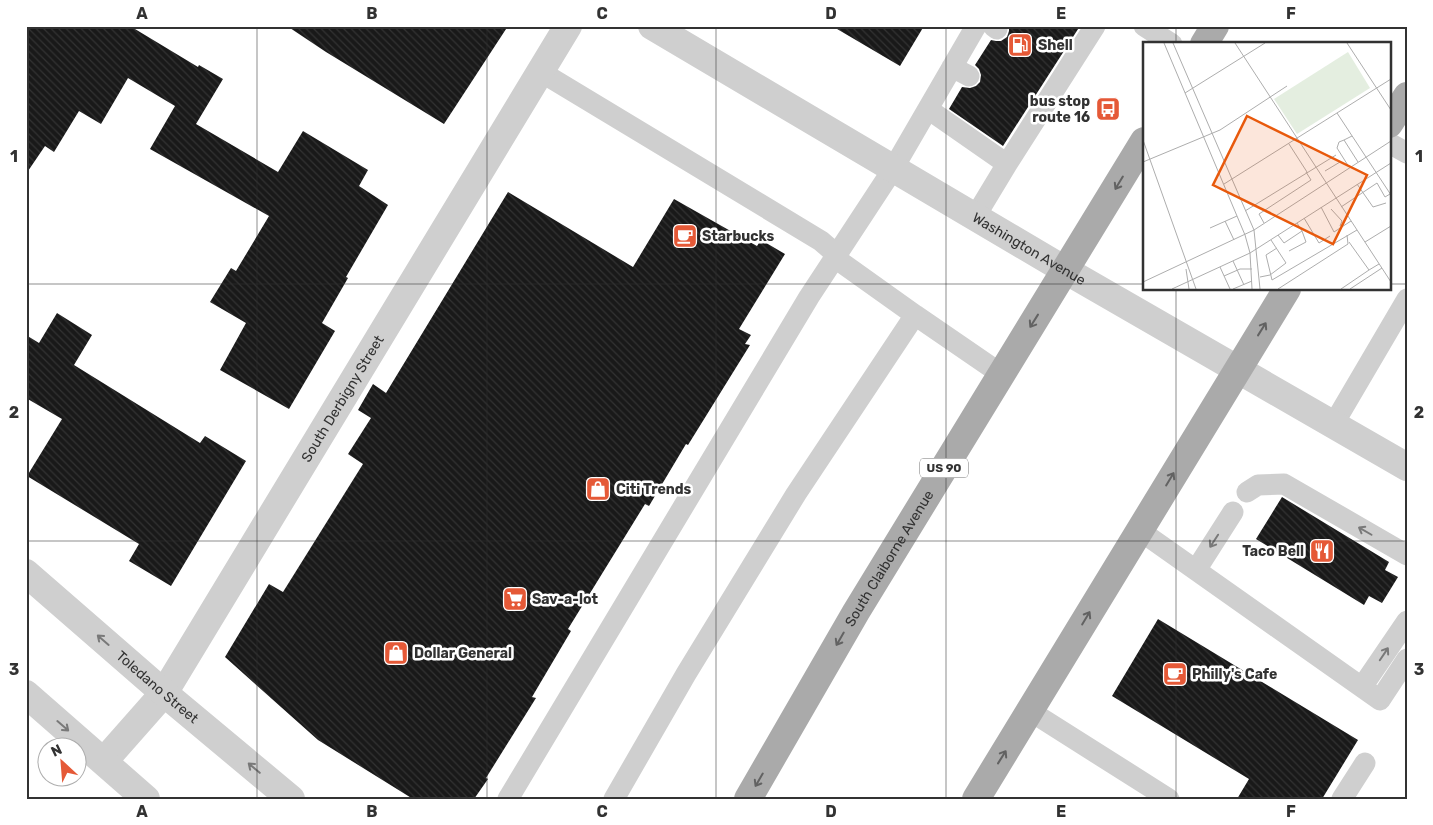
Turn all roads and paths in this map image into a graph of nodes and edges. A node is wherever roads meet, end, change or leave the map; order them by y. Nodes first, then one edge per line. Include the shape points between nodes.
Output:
1 (568, 26) edge
2 (652, 26) edge
3 (976, 26) edge
4 (1144, 26) edge
5 (1215, 26) edge
6 (1091, 28) edge
7 (1169, 42) edge
8 (1205, 42) edge
9 (541, 72) junction
10 (1407, 96) edge
11 (928, 109) junction
12 (1390, 122) edge
13 (1143, 143) edge
14 (1390, 144) edge
15 (1407, 153) edge
16 (1007, 164) junction
17 (893, 169) junction
18 (974, 217) junction
19 (836, 256) junction
20 (1065, 270) junction
21 (1286, 290) edge
22 (1407, 299) edge
23 (915, 315) junction
24 (1237, 368) junction
25 (1001, 374) junction
26 (1333, 424) junction
27 (1407, 467) edge
28 (1247, 492) dead end
29 (1233, 512) dead end
30 (1139, 530) junction
31 (1407, 555) edge
32 (1196, 570) junction
33 (26, 573) edge
34 (1407, 621) edge
35 (1407, 659) edge
36 (1362, 687) junction
37 (164, 692) junction
38 (26, 694) edge
39 (1030, 711) junction
40 (104, 762) junction
41 (1365, 763) dead end
42 (984, 796) edge
43 (146, 799) edge
44 (292, 799) edge
45 (508, 799) edge
46 (614, 799) edge
47 (748, 799) edge
48 (1169, 799) edge
49 (1342, 799) edge

1 - 9 street, South Derbigny Street
2 - 17 street, Washington Avenue
3 - 11 lane via 960,71
4 - 7 lane
5 - 8 main road
6 - 16 lane via 1063,68
9 - 19 lane via 821,241
9 - 37 street, South Derbigny Street
10 - 12 main road
11 - 16 lane
11 - 17 lane
13 -> 20 main road, South Claiborne Avenue / US 90
14 - 15 lane
16 - 18 lane
17 - 18 street, Washington Avenue
17 - 19 lane
18 - 20 street, Washington Avenue
19 - 23 lane
19 - 45 lane
20 - 24 street, Washington Avenue
20 -> 25 main road, South Claiborne Avenue / US 90
24 -> 21 main road
22 - 26 lane
23 - 25 lane
23 - 46 lane via 791,502
24 - 26 street, Washington Avenue
30 -> 24 main road
25 -> 47 main road, South Claiborne Avenue / US 90 via 856,612
26 - 27 street, Washington Avenue
31 -> 28 lane via 1284,484 1258,485
29 -> 32 lane
30 - 32 lane
39 -> 30 main road
32 - 36 lane
37 -> 33 street, Toledano Street
36 -> 34 lane
35 - 36 lane via 1380,700
37 - 40 street, South Derbigny Street
44 -> 37 street, Toledano Street
38 -> 40 street
42 -> 39 main road
39 - 48 lane
40 - 43 street
41 - 49 lane

